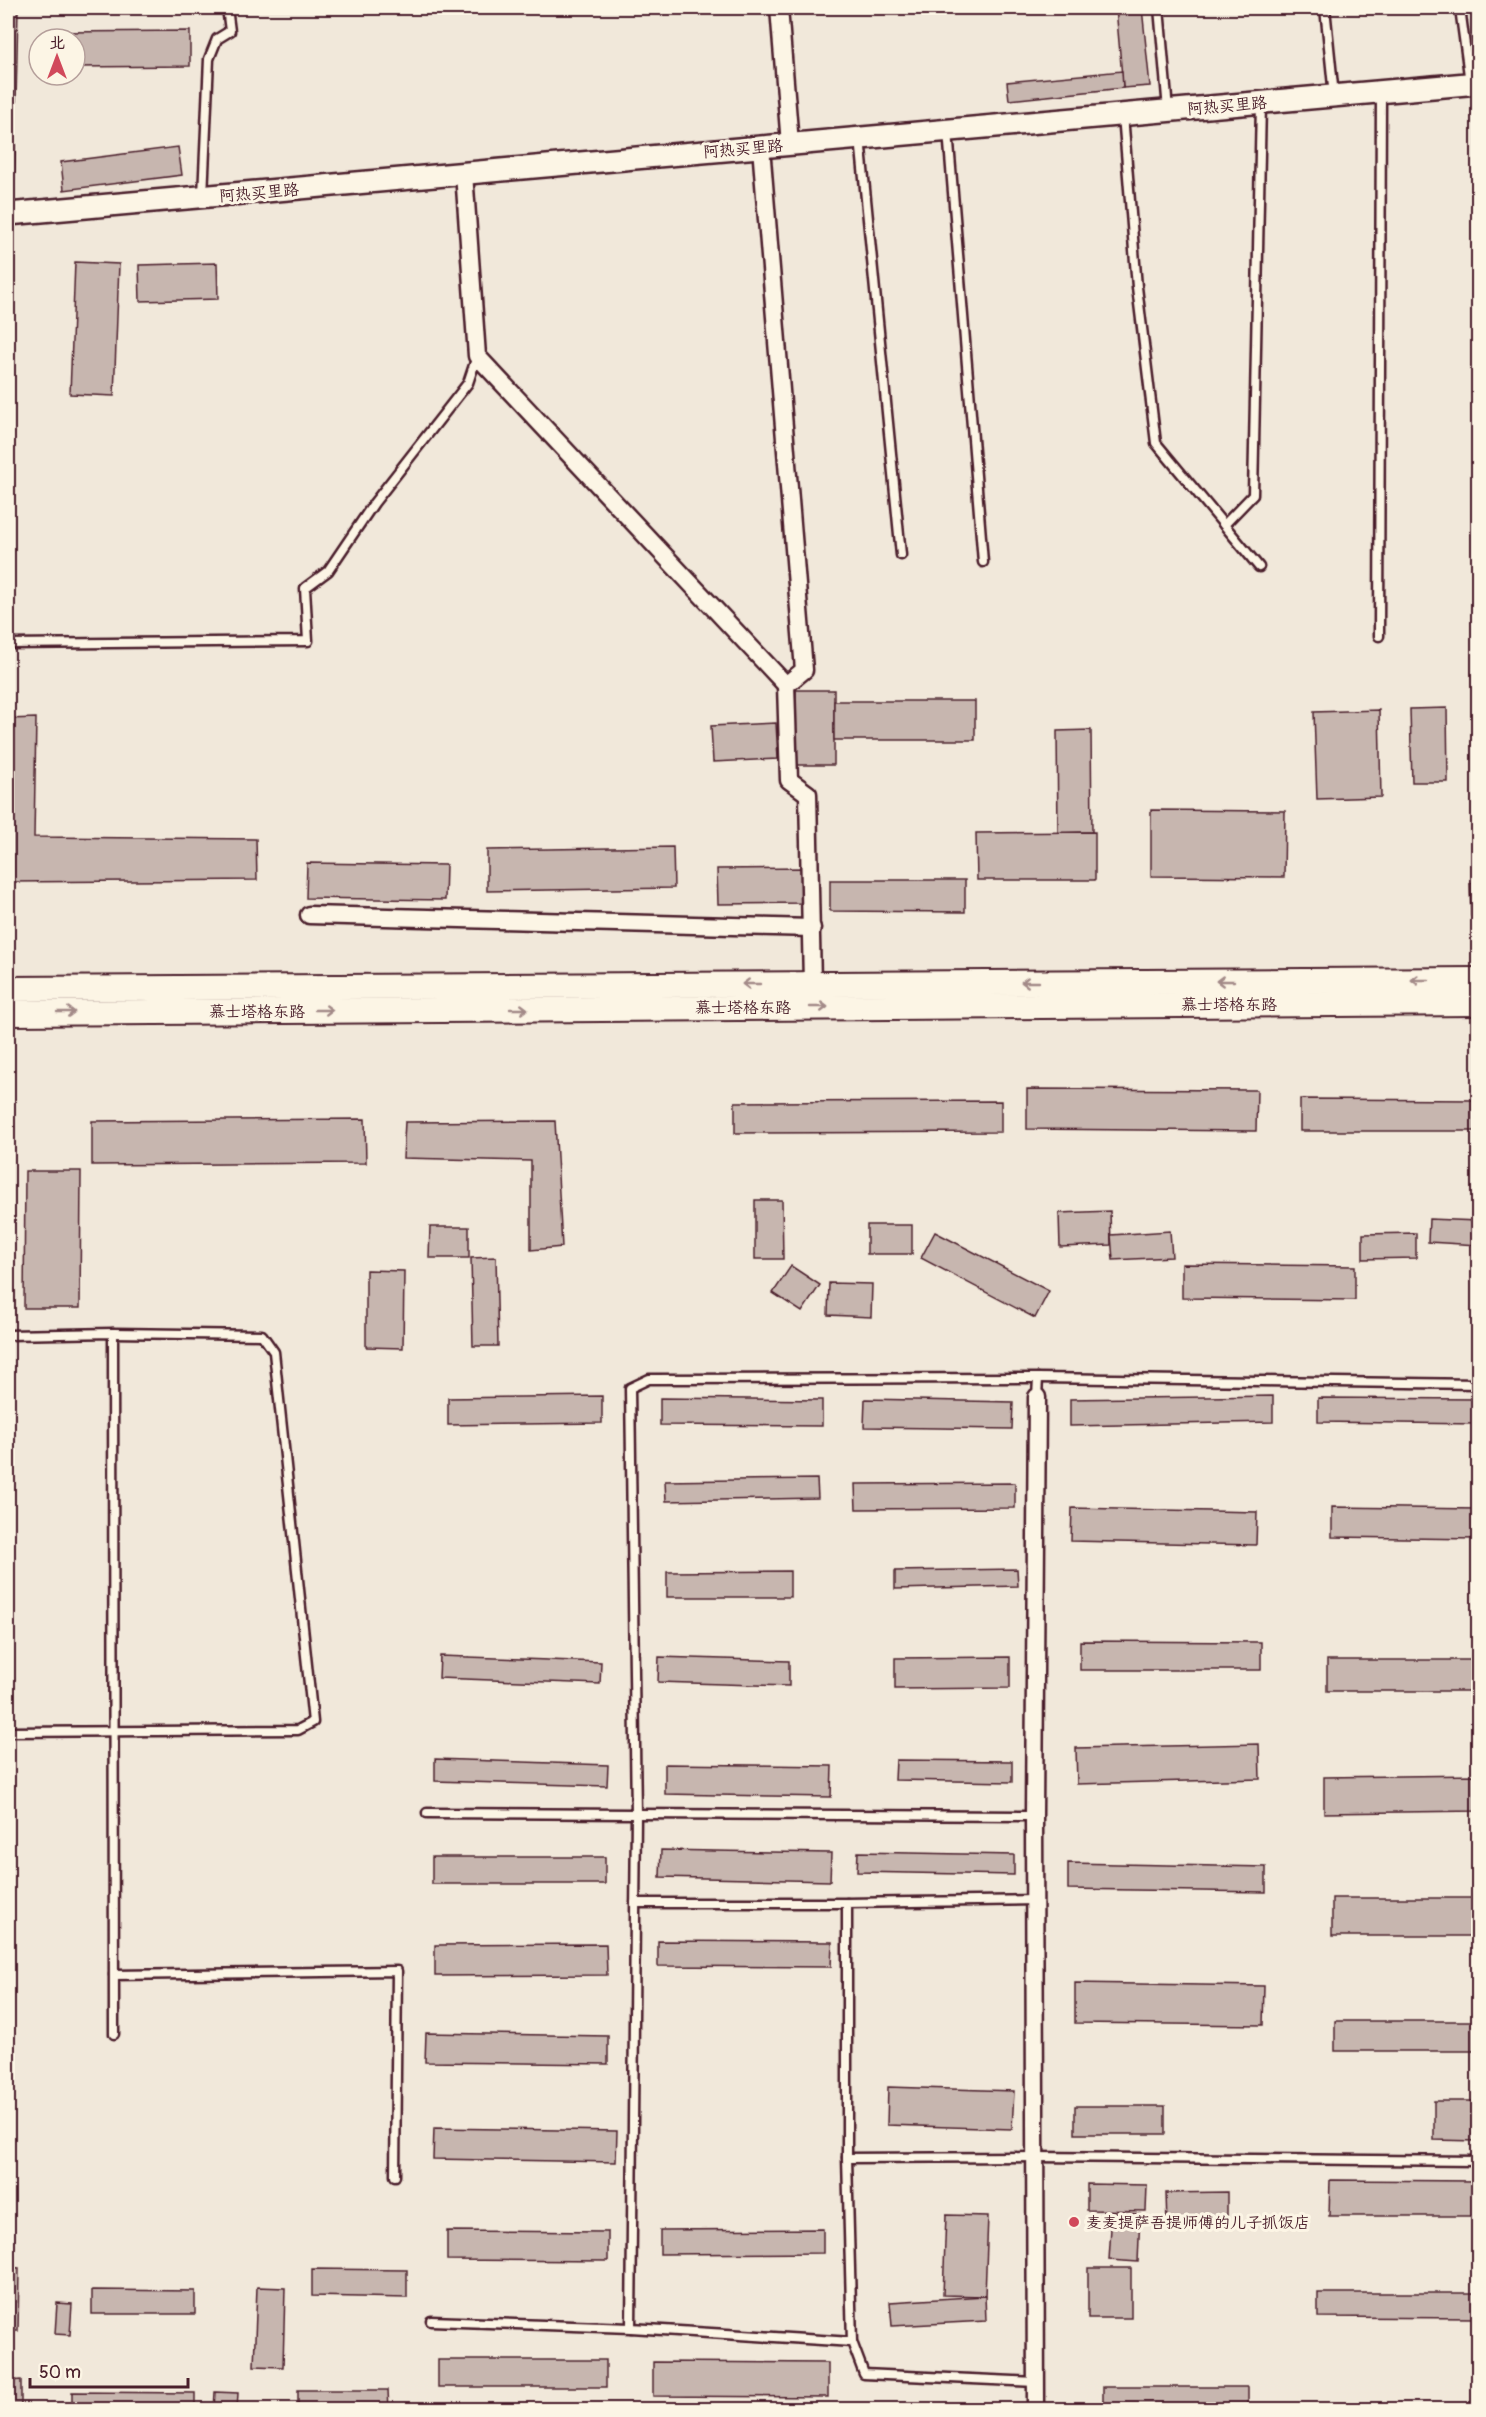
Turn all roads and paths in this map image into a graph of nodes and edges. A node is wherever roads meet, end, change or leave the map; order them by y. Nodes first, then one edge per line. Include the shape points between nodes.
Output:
1 (228, 8) edge
2 (779, 8) edge
3 (1159, 8) edge
4 (1325, 8) edge
5 (1460, 8) edge
6 (1474, 83) edge
7 (1381, 92) junction
8 (1334, 96) junction
9 (1261, 102) junction
10 (1168, 111) junction
11 (1123, 115) junction
12 (948, 130) junction
13 (860, 138) junction
14 (790, 144) junction
15 (761, 147) junction
16 (464, 173) junction
17 (203, 197) junction
18 (8, 214) edge
19 (477, 356) junction
20 (1224, 525) junction
21 (901, 555) dead end
22 (983, 562) dead end
23 (1259, 567) dead end
24 (1379, 636) dead end
25 (8, 644) edge
26 (786, 685) junction
27 (309, 915) dead end
28 (812, 928) junction
29 (1479, 980) edge
30 (812, 984) junction
31 (8, 988) edge
32 (1479, 1003) edge
33 (8, 1012) edge
34 (113, 1333) junction
35 (8, 1335) edge
36 (1038, 1378) junction
37 (1479, 1384) edge
38 (1037, 1397) joint
39 (8, 1732) edge
40 (114, 1732) junction
41 (427, 1814) dead end
42 (636, 1815) junction
43 (1034, 1816) junction
44 (1034, 1900) junction
45 (635, 1903) junction
46 (847, 1903) junction
47 (114, 1976) junction
48 (114, 2034) dead end
49 (1035, 2157) junction
50 (847, 2158) junction
51 (1479, 2161) edge
52 (394, 2176) dead end
53 (431, 2321) dead end
54 (631, 2328) junction
55 (852, 2342) junction
56 (1036, 2382) junction
57 (1036, 2409) edge

1 - 17 lane via 230,31 217,39 209,59
2 - 14 street
3 - 10 lane
4 - 8 lane
5 - 6 lane
6 - 7 street, 阿热买里路
7 - 8 street, 阿热买里路
7 - 24 lane
8 - 9 street, 阿热买里路
9 - 10 street, 阿热买里路
9 - 20 lane via 1253,495
10 - 11 street, 阿热买里路
11 - 12 street, 阿热买里路
11 - 20 lane via 1137,287 1156,443
12 - 13 street, 阿热买里路
12 - 22 lane
13 - 14 street, 阿热买里路
13 - 21 lane
14 - 15 street, 阿热买里路
15 - 16 street, 阿热买里路
15 - 26 street via 804,670
16 - 17 street, 阿热买里路
16 - 19 street
17 - 18 street, 阿热买里路
19 - 25 lane via 468,383 328,570 305,588 308,641
19 - 26 street
20 - 23 lane
26 - 28 street via 789,780 808,794
27 - 28 street
28 - 30 street
29 -> 30 main road, 慕士塔格东路
30 -> 31 main road, 慕士塔格东路
33 -> 32 main road, 慕士塔格东路
34 - 35 lane
34 - 40 lane
34 - 40 lane via 262,1335 274,1352 313,1722 298,1730
36 - 37 lane
36 - 38 lane
36 - 42 lane via 649,1379 630,1388
38 - 43 street
39 - 40 lane
40 - 47 lane
41 - 42 lane
42 - 43 lane
42 - 45 lane
43 - 44 street
44 - 46 lane
44 - 49 street
45 - 46 lane
45 - 54 lane
46 - 50 lane
47 - 48 lane
47 - 52 lane via 397,1971
49 - 50 lane
49 - 51 lane
49 - 56 street
50 - 55 lane
53 - 54 lane
54 - 55 lane
55 - 56 lane via 864,2374
56 - 57 street

